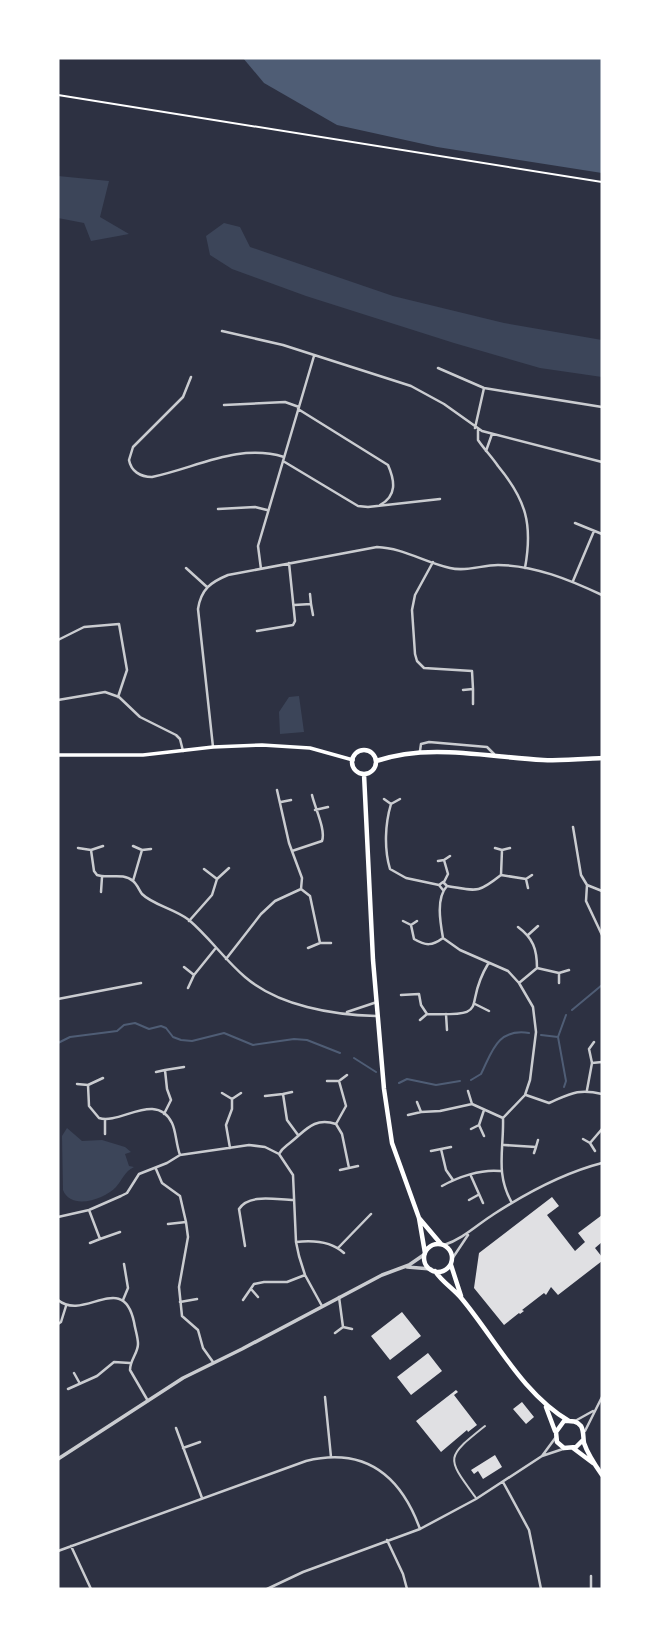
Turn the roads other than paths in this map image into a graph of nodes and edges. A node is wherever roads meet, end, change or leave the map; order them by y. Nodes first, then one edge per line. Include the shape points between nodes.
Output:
1 (222, 331) dead end
2 (314, 355) junction
3 (438, 368) dead end
4 (191, 377) dead end
5 (484, 388) junction
6 (224, 405) dead end
7 (602, 407) edge
8 (298, 408) junction
9 (476, 428) junction
10 (492, 434) junction
11 (486, 451) junction
12 (284, 459) junction
13 (602, 461) edge
14 (440, 499) dead end
15 (377, 506) junction
16 (218, 509) dead end
17 (269, 510) junction
18 (575, 523) dead end
19 (594, 531) junction
20 (602, 534) edge
21 (433, 562) junction
22 (289, 564) junction
23 (186, 568) dead end
24 (525, 568) junction
25 (261, 569) junction
26 (573, 581) junction
27 (207, 587) junction
28 (310, 594) dead end
29 (602, 594) edge
30 (311, 604) junction
31 (294, 605) junction
32 (313, 615) dead end
33 (257, 631) dead end
34 (58, 640) edge
35 (473, 689) junction
36 (463, 690) dead end
37 (118, 696) junction
38 (58, 701) edge
39 (473, 704) dead end
40 (213, 747) junction
41 (183, 751) junction
42 (420, 751) junction
43 (58, 755) edge
44 (497, 756) junction
45 (602, 758) edge
46 (353, 760) junction
47 (376, 761) junction
48 (364, 774) junction
49 (278, 790) dead end
50 (312, 795) dead end
51 (384, 799) dead end
52 (400, 799) dead end
53 (291, 800) dead end
54 (281, 802) junction
55 (391, 804) junction
56 (328, 807) dead end
57 (315, 810) junction
58 (573, 827) dead end
59 (103, 846) dead end
60 (133, 846) dead end
61 (78, 848) dead end
62 (495, 848) dead end
63 (510, 848) dead end
64 (91, 849) junction
65 (151, 849) dead end
66 (142, 850) junction
67 (502, 850) junction
68 (292, 851) junction
69 (450, 856) dead end
70 (444, 860) junction
71 (438, 861) dead end
72 (229, 868) dead end
73 (204, 869) dead end
74 (501, 875) junction
75 (532, 875) dead end
76 (102, 877) junction
77 (217, 879) junction
78 (526, 879) junction
79 (133, 880) junction
80 (444, 882) junction
81 (439, 885) junction
82 (587, 885) junction
83 (447, 886) junction
84 (528, 888) dead end
85 (301, 890) junction
86 (443, 890) junction
87 (602, 891) edge
88 (101, 892) dead end
89 (189, 921) junction
90 (403, 921) dead end
91 (417, 921) dead end
92 (411, 925) junction
93 (538, 926) dead end
94 (518, 927) dead end
95 (528, 935) junction
96 (602, 935) edge
97 (443, 938) junction
98 (320, 943) junction
99 (331, 943) dead end
100 (308, 948) dead end
101 (215, 949) junction
102 (226, 959) junction
103 (488, 964) junction
104 (184, 967) dead end
105 (537, 968) junction
106 (569, 970) dead end
107 (559, 973) junction
108 (194, 975) junction
109 (141, 983) dead end
110 (519, 983) junction
111 (559, 983) dead end
112 (188, 989) dead end
113 (401, 995) dead end
114 (58, 999) edge
115 (377, 1002) junction
116 (475, 1004) junction
117 (489, 1011) dead end
118 (344, 1013) junction
119 (426, 1014) junction
120 (446, 1014) junction
121 (378, 1016) junction
122 (420, 1020) dead end
123 (447, 1030) dead end
124 (594, 1042) dead end
125 (602, 1062) edge
126 (592, 1063) junction
127 (184, 1067) dead end
128 (165, 1070) junction
129 (156, 1072) dead end
130 (347, 1075) dead end
131 (103, 1077) dead end
132 (327, 1081) dead end
133 (340, 1081) junction
134 (77, 1084) dead end
135 (88, 1085) junction
136 (587, 1090) junction
137 (468, 1091) dead end
138 (292, 1092) dead end
139 (222, 1093) dead end
140 (241, 1093) dead end
141 (283, 1094) junction
142 (602, 1094) edge
143 (525, 1095) junction
144 (265, 1096) dead end
145 (232, 1099) junction
146 (417, 1102) dead end
147 (472, 1104) junction
148 (484, 1110) junction
149 (421, 1112) junction
150 (164, 1114) junction
151 (408, 1115) dead end
152 (503, 1118) junction
153 (105, 1120) junction
154 (336, 1124) junction
155 (479, 1125) junction
156 (471, 1129) dead end
157 (602, 1129) edge
158 (105, 1133) dead end
159 (298, 1135) junction
160 (484, 1136) dead end
161 (583, 1139) dead end
162 (538, 1140) dead end
163 (590, 1143) junction
164 (503, 1144) junction
165 (452, 1147) dead end
166 (536, 1147) junction
167 (230, 1148) junction
168 (442, 1149) junction
169 (431, 1151) dead end
170 (595, 1151) dead end
171 (534, 1153) dead end
172 (279, 1154) junction
173 (180, 1155) junction
174 (602, 1163) edge
175 (358, 1166) dead end
176 (156, 1168) junction
177 (349, 1168) junction
178 (340, 1170) dead end
179 (500, 1171) junction
180 (471, 1176) junction
181 (453, 1180) junction
182 (442, 1185) dead end
183 (478, 1195) junction
184 (469, 1199) dead end
185 (294, 1200) junction
186 (484, 1203) dead end
187 (512, 1203) junction
188 (89, 1210) junction
189 (371, 1214) dead end
190 (58, 1217) edge
191 (419, 1217) junction
192 (186, 1222) junction
193 (168, 1224) dead end
194 (120, 1232) dead end
195 (469, 1232) junction
196 (100, 1238) junction
197 (296, 1242) junction
198 (90, 1243) dead end
199 (442, 1244) junction
200 (246, 1246) dead end
201 (338, 1248) junction
202 (344, 1253) dead end
203 (425, 1254) junction
204 (452, 1262) junction
205 (124, 1264) dead end
206 (405, 1267) junction
207 (433, 1270) junction
208 (305, 1275) junction
209 (251, 1289) junction
210 (258, 1297) dead end
211 (339, 1297) junction
212 (462, 1298) junction
213 (197, 1299) dead end
214 (58, 1300) edge
215 (123, 1300) junction
216 (243, 1300) dead end
217 (180, 1302) junction
218 (66, 1306) junction
219 (322, 1306) junction
220 (58, 1324) edge
221 (343, 1327) junction
222 (352, 1329) dead end
223 (335, 1333) dead end
224 (213, 1362) junction
225 (130, 1363) junction
226 (75, 1373) dead end
227 (79, 1384) junction
228 (68, 1388) dead end
229 (602, 1396) edge
230 (325, 1397) dead end
231 (148, 1401) junction
232 (544, 1404) junction
233 (593, 1411) junction
234 (572, 1421) junction
235 (485, 1426) dead end
236 (176, 1428) dead end
237 (556, 1434) junction
238 (583, 1436) junction
239 (200, 1442) dead end
240 (183, 1448) junction
241 (566, 1448) junction
242 (573, 1448) junction
243 (542, 1455) junction
244 (331, 1457) junction
245 (58, 1459) edge
246 (594, 1464) junction
247 (602, 1475) edge
248 (503, 1482) junction
249 (202, 1498) junction
250 (476, 1499) junction
251 (420, 1529) junction
252 (387, 1541) junction
253 (71, 1546) junction
254 (58, 1551) edge
255 (591, 1576) dead end
256 (91, 1589) edge
257 (267, 1589) edge
258 (407, 1589) edge
259 (541, 1589) edge
260 (591, 1589) edge

1 - 2 street
2 - 8 street
2 - 9 street via 417,389
3 - 5 street
4 - 12 street via 180,402 129,453 130,464 141,475 152,477 220,456 268,452
5 - 7 street
5 - 9 street
6 - 8 street via 285,402
8 - 12 street
8 - 15 street via 388,465 393,491
9 - 10 street
9 - 11 street
10 - 11 street
10 - 13 street
11 - 24 street via 518,492 527,514 530,540
12 - 15 street via 358,506
12 - 17 street
14 - 15 street
16 - 17 street
17 - 25 street via 258,546
18 - 19 street
19 - 20 street
19 - 26 street
21 - 22 street via 377,547
21 - 24 street via 461,569
21 - 35 street via 412,610 415,654 424,668 472,671
22 - 25 street
22 - 31 street
23 - 27 street
24 - 26 street
25 - 27 street via 228,575
26 - 29 street
27 - 40 street via 198,609
28 - 30 street
30 - 31 street
30 - 32 street
31 - 33 street via 293,625
34 - 37 street via 84,627 119,624 127,670
35 - 36 street
35 - 39 street
37 - 38 street via 105,692
37 - 41 street via 141,716 176,735
40 - 41 main road
40 - 46 main road via 310,748
41 - 43 main road
42 - 44 main road
42 - 44 street via 421,744 429,741 487,747
42 - 47 main road
44 - 45 main road
46 - 47 main road via 363,751
46 - 48 main road via 356,771
47 - 48 main road via 372,771
48 - 115 main road
49 - 54 street
50 - 57 street
51 - 55 street
52 - 55 street
53 - 54 street
54 - 68 street
55 - 81 street via 386,820 390,869
56 - 57 street
57 - 68 street via 323,827 322,841
58 - 82 street
59 - 64 street
60 - 66 street
61 - 64 street
62 - 67 street
63 - 67 street
64 - 76 street via 94,871
65 - 66 street
66 - 79 street
67 - 74 street
68 - 85 street via 302,878
69 - 70 street
70 - 71 street
70 - 80 street via 448,874
72 - 77 street
73 - 77 street
74 - 78 street
74 - 83 street via 486,888
75 - 78 street
76 - 79 street
76 - 88 street
77 - 89 street via 212,895
78 - 84 street
79 - 89 street via 143,895
80 - 81 street
80 - 83 street
81 - 86 street
82 - 87 street
82 - 96 street via 586,901
83 - 86 street
85 - 98 street via 310,897
85 - 102 street via 275,901
86 - 97 street
89 - 101 street
90 - 92 street
91 - 92 street
92 - 97 street via 414,939 425,945
93 - 95 street
94 - 95 street
95 - 105 street via 537,954
97 - 103 street
98 - 99 street
98 - 100 street
101 - 102 street
101 - 108 street
102 - 118 street via 247,979 282,999
103 - 110 street via 508,971
103 - 116 street via 477,984
104 - 108 street
105 - 107 street
105 - 110 street
106 - 107 street
107 - 111 street
108 - 112 street
109 - 114 street
110 - 143 street via 533,1007 537,1032
113 - 119 street via 419,994
115 - 118 street
115 - 121 main road
116 - 117 street
116 - 120 street via 464,1014
118 - 121 street
119 - 120 street
119 - 122 street
120 - 123 street
121 - 191 main road via 392,1143
124 - 126 street via 589,1049
125 - 126 street
126 - 136 street
127 - 128 street
128 - 129 street
128 - 150 street via 171,1100
130 - 133 street
131 - 135 street
132 - 133 street
133 - 154 street via 346,1106
134 - 135 street
135 - 153 street via 89,1107
136 - 142 street
136 - 143 street via 549,1103
137 - 147 street
138 - 141 street
139 - 145 street
140 - 145 street
141 - 144 street
141 - 159 street via 287,1120
143 - 152 street
145 - 167 street via 226,1125
146 - 149 street
147 - 148 street
147 - 149 street
148 - 152 street
148 - 155 street
149 - 151 street
150 - 153 street via 142,1110
150 - 173 street via 172,1124
152 - 164 street
153 - 158 street
154 - 159 street via 321,1123
154 - 177 street
155 - 156 street
155 - 160 street
157 - 163 street
159 - 172 street
161 - 163 street
162 - 166 street
163 - 170 street
164 - 166 street
164 - 179 street
165 - 168 street
166 - 171 street
167 - 172 street via 256,1146
167 - 173 street
168 - 169 street
168 - 181 street
172 - 185 street via 293,1175
173 - 176 street
174 - 187 street via 567,1173
175 - 177 street
176 - 188 street via 139,1174 127,1193
176 - 192 street via 162,1183 180,1196
177 - 178 street
179 - 180 street
179 - 187 street
180 - 181 street
180 - 183 street
181 - 182 street
183 - 184 street
183 - 186 street
185 - 197 street
185 - 200 street via 242,1203 239,1209
187 - 195 street
188 - 190 street
188 - 196 street
189 - 201 street
191 - 199 main road
191 - 203 main road
192 - 193 street
192 - 217 street
194 - 196 street
195 - 199 street
195 - 204 street
196 - 198 street
197 - 201 street via 312,1240
197 - 208 street
199 - 203 main road via 431,1246
199 - 204 main road via 449,1249
201 - 202 street
203 - 206 street
203 - 207 main road
204 - 207 main road via 444,1270
204 - 212 main road
205 - 215 street via 128,1288
206 - 207 street
206 - 211 street
207 - 212 main road
208 - 209 street via 287,1282 254,1284
208 - 219 street
209 - 210 street
209 - 216 street
211 - 219 street
211 - 221 street
212 - 232 main road
213 - 217 street
214 - 218 street
215 - 218 street via 114,1297
215 - 225 street via 131,1309 138,1342
217 - 224 street via 182,1316 198,1330
218 - 220 street
219 - 224 street
221 - 222 street
221 - 223 street
224 - 231 street
225 - 227 street via 114,1362
225 - 231 street
226 - 227 street
227 - 228 street
229 - 233 street
230 - 244 street
231 - 245 street
232 - 234 main road
232 - 237 main road
233 - 234 street
233 - 238 street
234 - 237 main road via 560,1424
234 - 238 main road via 581,1426
235 - 250 lane via 458,1447 452,1461
236 - 240 street
237 - 241 main road
237 - 243 street
238 - 242 main road
238 - 246 main road
239 - 240 street
240 - 249 street
241 - 242 main road
241 - 243 street
242 - 246 main road
243 - 248 street
244 - 249 street via 306,1461
244 - 251 street via 356,1459 390,1478
246 - 247 main road
248 - 250 street
248 - 259 street via 529,1531
249 - 253 street
250 - 251 street
251 - 252 street
252 - 257 street
252 - 258 street
253 - 254 street
253 - 256 street
255 - 260 street

